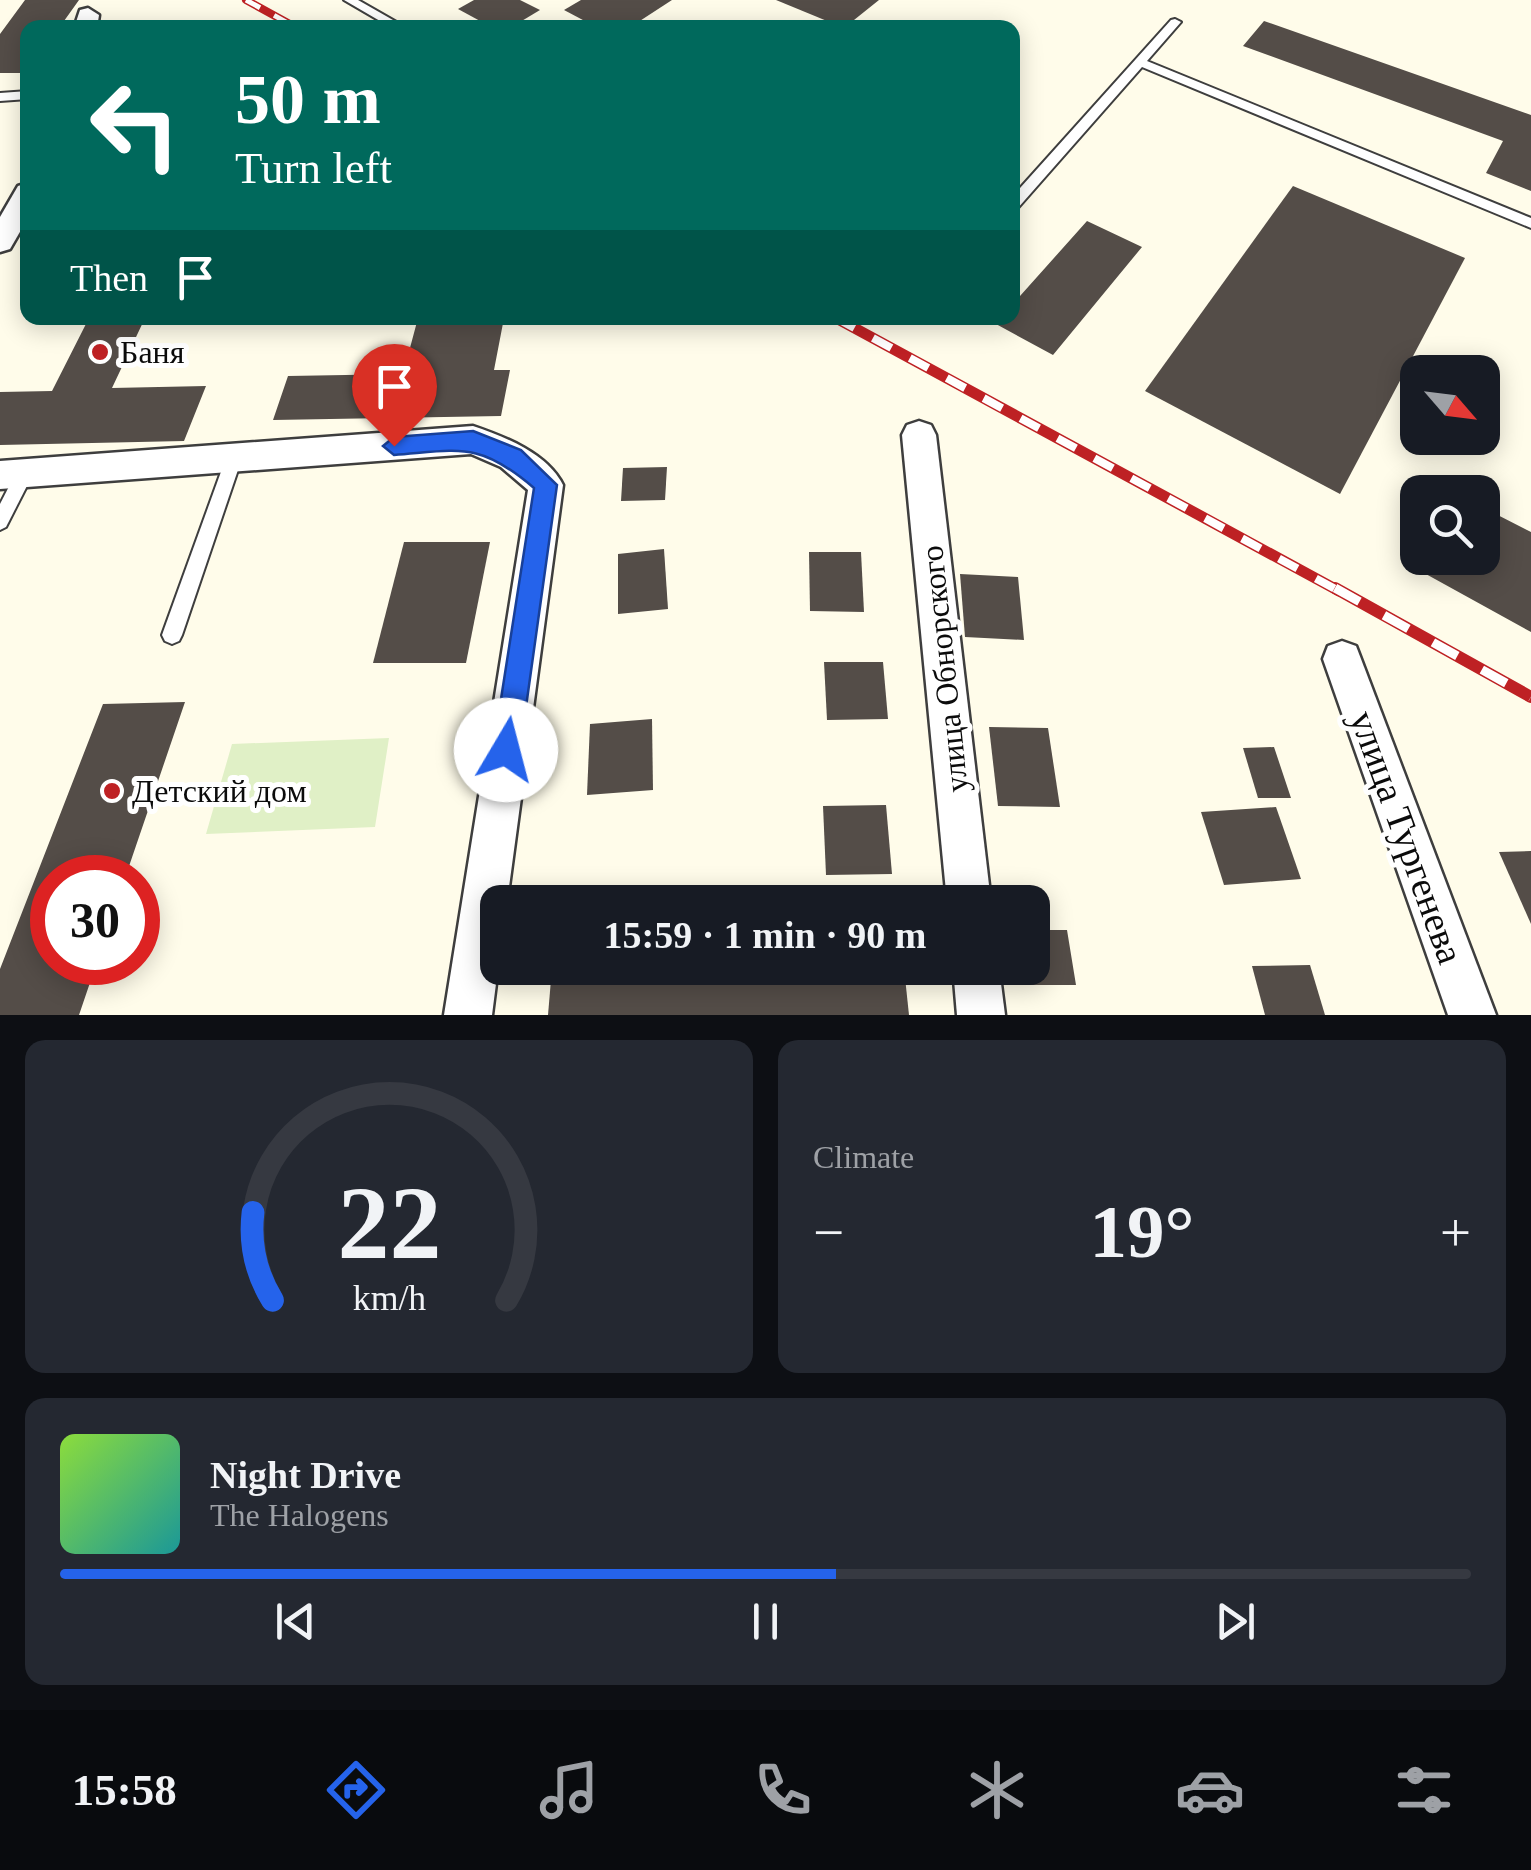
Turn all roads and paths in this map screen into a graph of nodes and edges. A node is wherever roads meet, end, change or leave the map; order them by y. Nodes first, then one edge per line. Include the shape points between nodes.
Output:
1 (350, 0) edge
2 (387, 20) edge
3 (1175, 22) dead end
4 (1140, 62) junction
5 (1020, 197) edge
6 (20, 206) edge
7 (1531, 223) edge
8 (0, 242) edge
9 (919, 435) dead end
10 (234, 458) junction
11 (12, 475) edge
12 (0, 522) edge
13 (172, 635) dead end
14 (1342, 659) dead end
15 (968, 885) edge
16 (978, 985) edge
17 (468, 1015) edge
18 (982, 1015) edge
19 (1472, 1015) edge

1 - 2 lane
3 - 4 lane
4 - 5 lane
4 - 7 lane
6 - 8 street
9 - 15 street, улица Обнорского
10 - 11 street
10 - 13 lane
10 - 17 street via 473,440 513,457 546,485
11 - 12 lane
14 - 19 street, улица Тургенева
16 - 18 street

